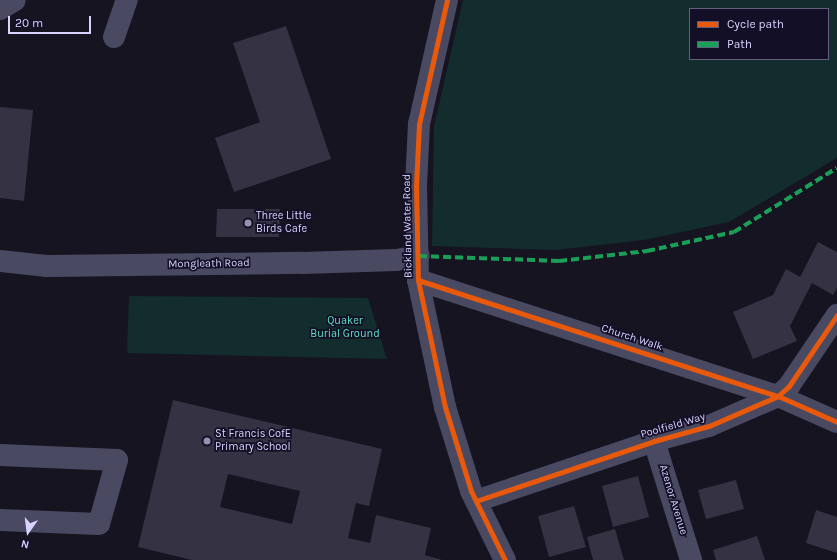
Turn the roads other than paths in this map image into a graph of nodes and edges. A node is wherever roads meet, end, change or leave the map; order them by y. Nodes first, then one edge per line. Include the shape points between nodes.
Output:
1 (15, 0) edge
2 (127, 0) edge
3 (448, 0) edge
4 (0, 9) edge
5 (114, 37) dead end
6 (419, 256) junction
7 (0, 261) edge
8 (418, 280) junction
9 (837, 315) edge
10 (778, 396) junction
11 (837, 422) edge
12 (654, 441) junction
13 (0, 455) edge
14 (476, 501) junction
15 (0, 520) edge
16 (505, 560) edge
17 (691, 560) edge

1 - 4 street
2 - 5 street
3 - 6 street, Bickland Water Road via 419,124 416,186
6 - 7 street, Mongleath Road via 396,260 303,263 47,266
6 - 8 street, Bickland Water Road
8 - 10 street, Church Walk
8 - 14 street, Bickland Water Road via 445,407
9 - 10 street, Poolfield Way via 789,386
10 - 11 street, Church Walk
10 - 12 street, Poolfield Way via 709,426
12 - 14 street, Poolfield Way
12 - 17 street, Azenor Avenue
13 - 15 street via 117,460 99,524
14 - 16 street, Bickland Water Road

